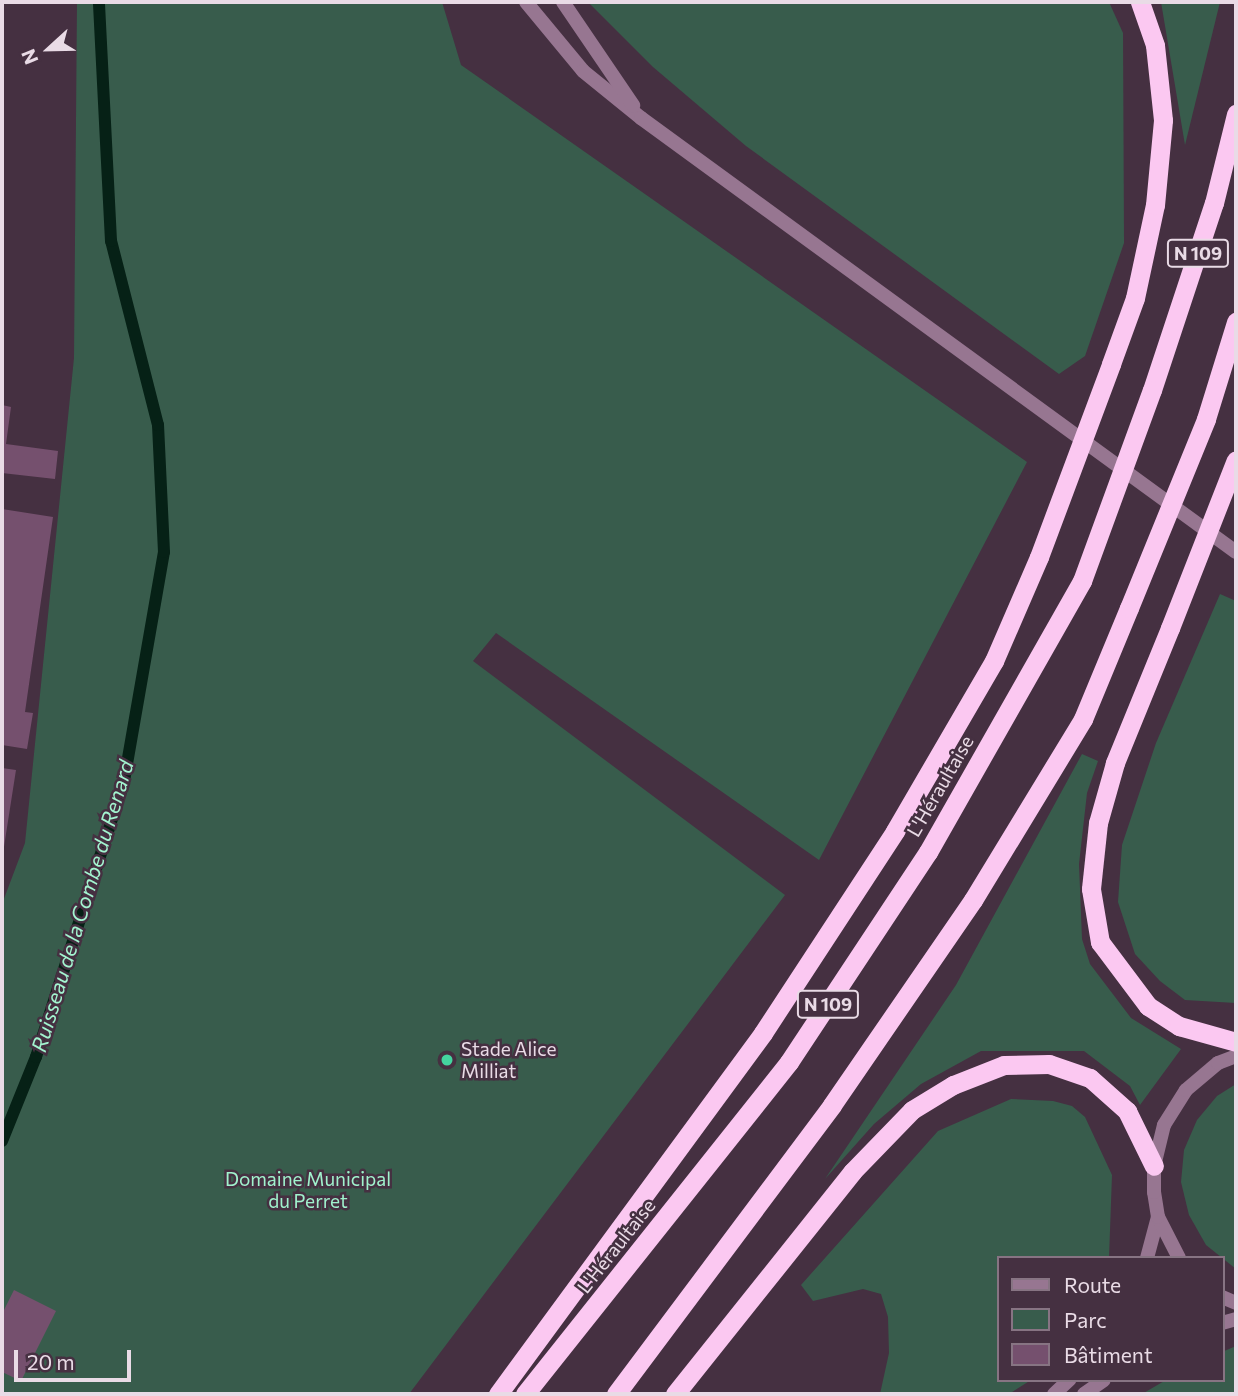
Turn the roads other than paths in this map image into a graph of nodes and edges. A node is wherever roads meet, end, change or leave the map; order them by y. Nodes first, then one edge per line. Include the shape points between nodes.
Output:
1 (526, 2) edge
2 (563, 2) edge
3 (1140, 2) edge
4 (1236, 114) edge
5 (641, 117) junction
6 (1236, 322) edge
7 (1236, 460) edge
8 (1236, 552) edge
9 (1236, 1042) edge
10 (1236, 1056) edge
11 (1154, 1166) junction
12 (1158, 1217) junction
13 (1148, 1256) edge
14 (1178, 1256) edge
15 (1067, 1382) edge
16 (1101, 1382) edge
17 (498, 1394) edge
18 (525, 1394) edge
19 (616, 1394) edge
20 (675, 1394) edge
21 (1054, 1394) edge
22 (1084, 1394) edge

1 - 5 street via 583,71
2 - 5 street
3 - 17 highway, bridge via 1155,45 1163,120 1155,205 1141,272 1039,557 994,661 895,831 763,1033
4 - 18 highway, L'Héraultaise / N 109, bridge via 1214,203 1153,390 1082,581 929,852 789,1062
5 - 8 street
6 - 19 highway, N 109, bridge via 1206,419 1083,719 974,900 831,1105
7 - 9 highway, bridge via 1115,763 1098,823 1094,902 1100,942 1148,1006 1179,1026
10 - 11 street via 1218,1063 1186,1090 1164,1125
11 - 12 street
11 - 20 highway via 1127,1111 1090,1078 1049,1064 1004,1066 953,1086 912,1110 852,1172
12 - 13 street
12 - 14 street
15 - 21 street
16 - 22 street

